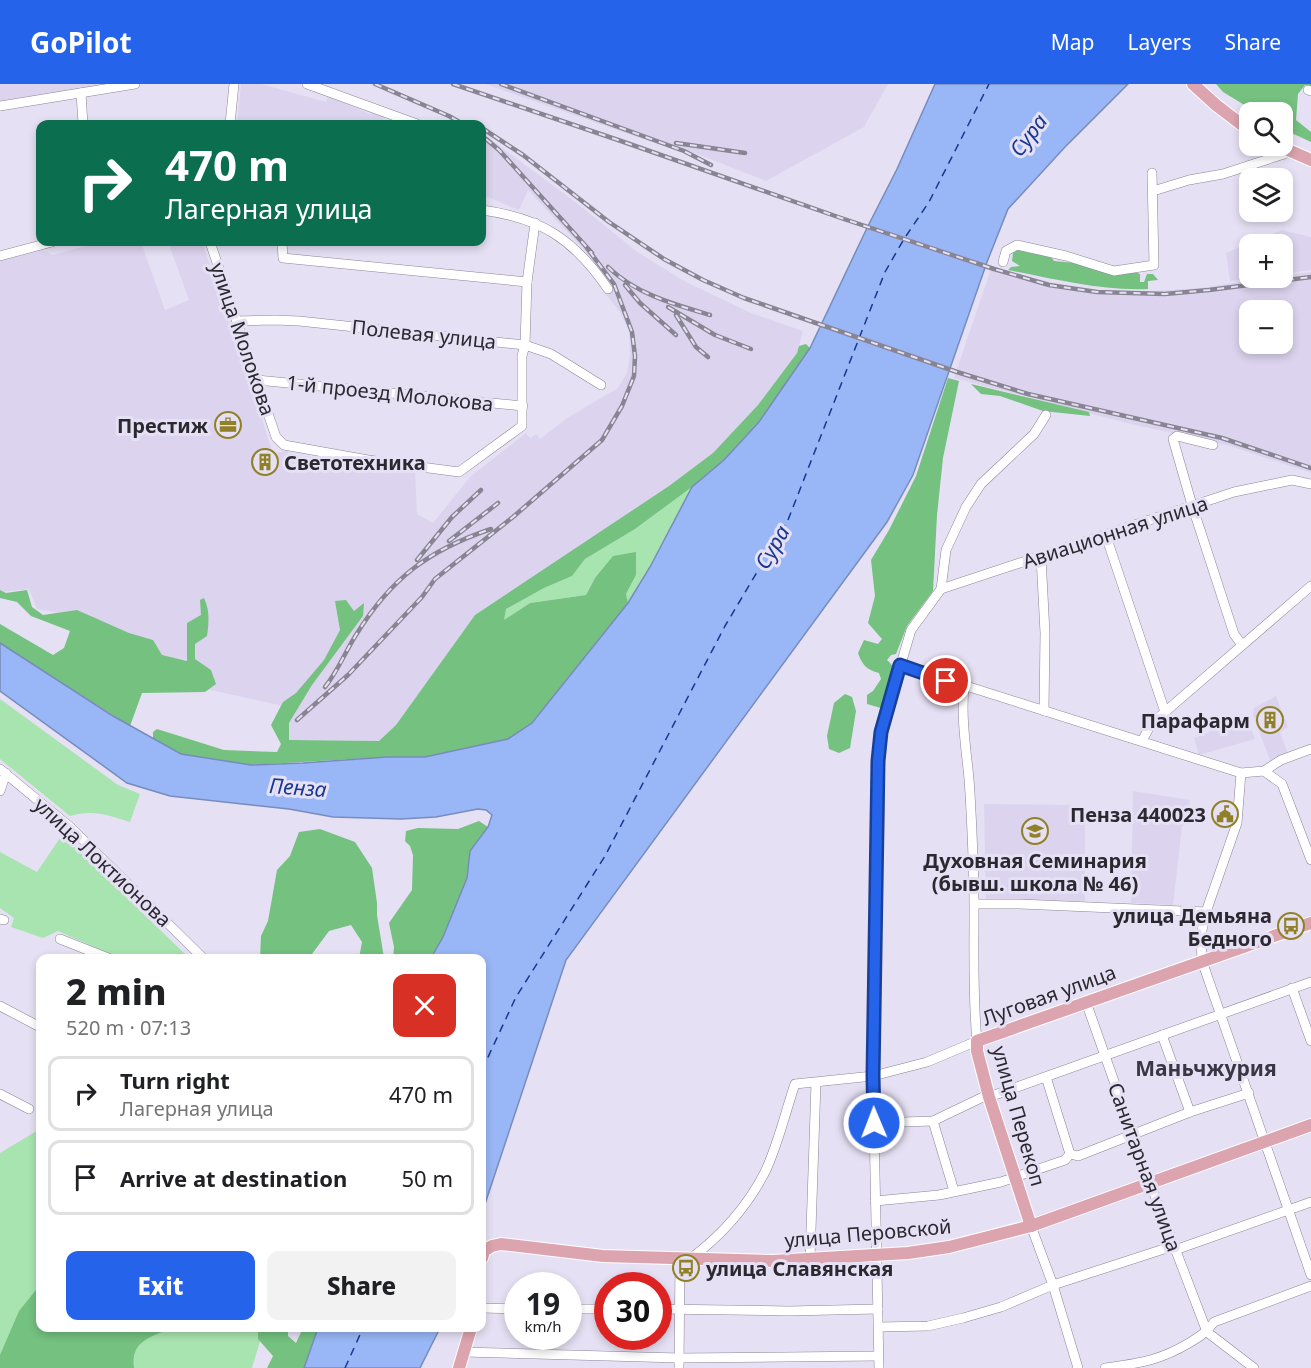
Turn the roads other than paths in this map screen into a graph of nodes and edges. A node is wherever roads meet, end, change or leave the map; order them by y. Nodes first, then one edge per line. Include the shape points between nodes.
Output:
1 (135, 84) edge
2 (234, 84) edge
3 (307, 84) edge
4 (1193, 84) edge
5 (81, 93) junction
6 (0, 106) edge
7 (83, 120) edge
8 (230, 120) edge
9 (406, 120) edge
10 (1239, 123) edge
11 (1293, 152) edge
12 (1278, 156) edge
13 (1311, 160) edge
14 (1152, 173) dead end
15 (1153, 191) junction
16 (486, 211) edge
17 (535, 224) junction
18 (37, 246) edge
19 (211, 246) edge
20 (282, 246) edge
21 (0, 256) edge
22 (1004, 262) dead end
23 (527, 282) junction
24 (608, 289) dead end
25 (237, 321) junction
26 (525, 345) junction
27 (257, 380) junction
28 (601, 385) dead end
29 (523, 406) junction
30 (1046, 415) dead end
31 (1213, 445) dead end
32 (1311, 484) edge
33 (1192, 505) junction
34 (1106, 536) junction
35 (1041, 557) junction
36 (1311, 586) edge
37 (941, 589) junction
38 (1242, 645) junction
39 (900, 665) junction
40 (964, 687) junction
41 (1044, 711) junction
42 (1165, 712) junction
43 (1142, 741) junction
44 (1311, 749) edge
45 (3, 771) edge
46 (1264, 771) junction
47 (1241, 773) junction
48 (0, 791) edge
49 (1311, 860) edge
50 (975, 904) junction
51 (1206, 912) junction
52 (1311, 923) edge
53 (60, 939) dead end
54 (94, 954) edge
55 (198, 954) edge
56 (1202, 961) junction
57 (1311, 982) edge
58 (1292, 988) junction
59 (1086, 1002) junction
60 (0, 1006) edge
61 (1221, 1015) junction
62 (36, 1025) edge
63 (1162, 1035) junction
64 (977, 1041) junction
65 (1311, 1041) edge
66 (1105, 1056) junction
67 (873, 1076) junction
68 (1046, 1077) junction
69 (816, 1083) junction
70 (1249, 1093) junction
71 (0, 1094) edge
72 (989, 1097) junction
73 (29, 1109) dead end
74 (1190, 1112) junction
75 (933, 1121) junction
76 (874, 1123) junction
77 (1311, 1125) edge
78 (1133, 1136) junction
79 (1266, 1141) junction
80 (1070, 1154) junction
81 (1016, 1178) junction
82 (1149, 1183) junction
83 (954, 1191) junction
84 (875, 1201) junction
85 (1311, 1202) edge
86 (1289, 1210) junction
87 (1031, 1226) junction
88 (1175, 1250) junction
89 (486, 1252) edge
90 (878, 1255) junction
91 (685, 1259) junction
92 (810, 1259) junction
93 (1311, 1275) edge
94 (1053, 1285) junction
95 (1311, 1286) edge
96 (486, 1308) edge
97 (504, 1309) edge
98 (672, 1309) edge
99 (679, 1309) junction
100 (878, 1309) junction
101 (879, 1327) junction
102 (470, 1332) edge
103 (1207, 1332) junction
104 (464, 1352) junction
105 (878, 1356) junction
106 (679, 1363) edge
107 (1145, 1365) edge
108 (459, 1368) edge
109 (879, 1368) edge
110 (1078, 1368) edge
111 (1105, 1368) edge
112 (1254, 1368) edge

1 - 5 street
2 - 8 street
3 - 9 street
4 - 10 main road
5 - 6 street
5 - 7 street
11 - 13 main road
12 - 15 street
14 - 15 street
15 - 22 street via 1154,265 1114,270 1017,245 1006,251
16 - 17 street via 510,214
17 - 23 street
17 - 24 street via 572,246 592,265
18 - 21 street
19 - 25 street, улица Молокова
20 - 23 street via 283,258
23 - 26 street
25 - 26 street, Полевая улица via 299,321
25 - 27 street, улица Молокова
26 - 28 street, Полевая улица via 551,354
26 - 29 street
27 - 29 street, 1-й проезд Молокова
27 - 29 street, улица Молокова via 276,437 284,445 459,472 522,426
30 - 37 street via 1028,440 981,484 966,507 946,550
31 - 33 street via 1177,436 1173,439
32 - 33 street, Авиационная улица via 1292,480
33 - 34 street, Авиационная улица
33 - 38 street via 1234,634
34 - 35 street, Авиационная улица
34 - 42 street
35 - 37 street, Авиационная улица
35 - 41 street
36 - 38 street
37 - 39 street via 911,630
38 - 42 street
39 - 40 street
39 - 67 street via 881,732 878,761
40 - 41 street
40 - 50 street, улица Перекоп via 963,733
41 - 43 street
42 - 43 street via 1150,724
43 - 47 street
44 - 46 street
45 - 48 street
45 - 55 street, улица Локтионова via 69,826
46 - 47 street
46 - 49 street via 1282,784
47 - 51 street via 1237,823
50 - 51 street
50 - 64 street, улица Перекоп
51 - 56 street via 1201,935
52 - 56 main road, Луговая улица
53 - 54 street
56 - 59 main road, Луговая улица
56 - 61 street
57 - 58 street
58 - 61 street
58 - 65 street
59 - 64 main road, Луговая улица
59 - 66 street, Санитарная улица
60 - 62 street
61 - 63 street
61 - 70 street
63 - 66 street
63 - 74 street
64 - 67 street, Луговая улица via 927,1062
64 - 72 main road, улица Перекоп
66 - 68 street
66 - 78 street, Санитарная улица
67 - 69 street, Луговая улица
67 - 76 street
68 - 72 street
68 - 80 street
69 - 91 street, Луговая улица via 795,1084 765,1171 753,1192 732,1222
69 - 92 street
70 - 74 street
70 - 79 street
71 - 73 street
72 - 75 street
72 - 81 main road, улица Перекоп
74 - 78 street
75 - 76 street
75 - 83 street
76 - 84 street
77 - 79 main road, улица Перовской
78 - 80 street via 1077,1156
78 - 82 street, Санитарная улица
79 - 82 main road, улица Перовской
79 - 86 street
80 - 81 street via 1065,1160
81 - 83 street
81 - 87 main road, улица Перекоп
82 - 87 main road, улица Перовской
82 - 88 street, Санитарная улица
83 - 84 street
84 - 90 street
85 - 86 street
86 - 88 street
86 - 93 street
87 - 90 main road, улица Перовской via 949,1247
87 - 94 street, улица Перекоп
88 - 94 street via 1167,1248
88 - 103 street, Санитарная улица
89 - 91 main road, улица Перовской via 501,1244 603,1256
90 - 92 main road, улица Перовской
90 - 100 street
91 - 92 main road, улица Перовской
91 - 99 street
94 - 101 street via 1001,1306 945,1322
94 - 110 street, улица Перекоп
95 - 103 street via 1214,1322
96 - 97 street
98 - 99 street
99 - 100 street
99 - 106 street
100 - 101 street
101 - 105 street
102 - 104 main road
103 - 107 street
103 - 112 street
104 - 106 street
104 - 108 main road
105 - 106 street
105 - 109 street
107 - 111 street

